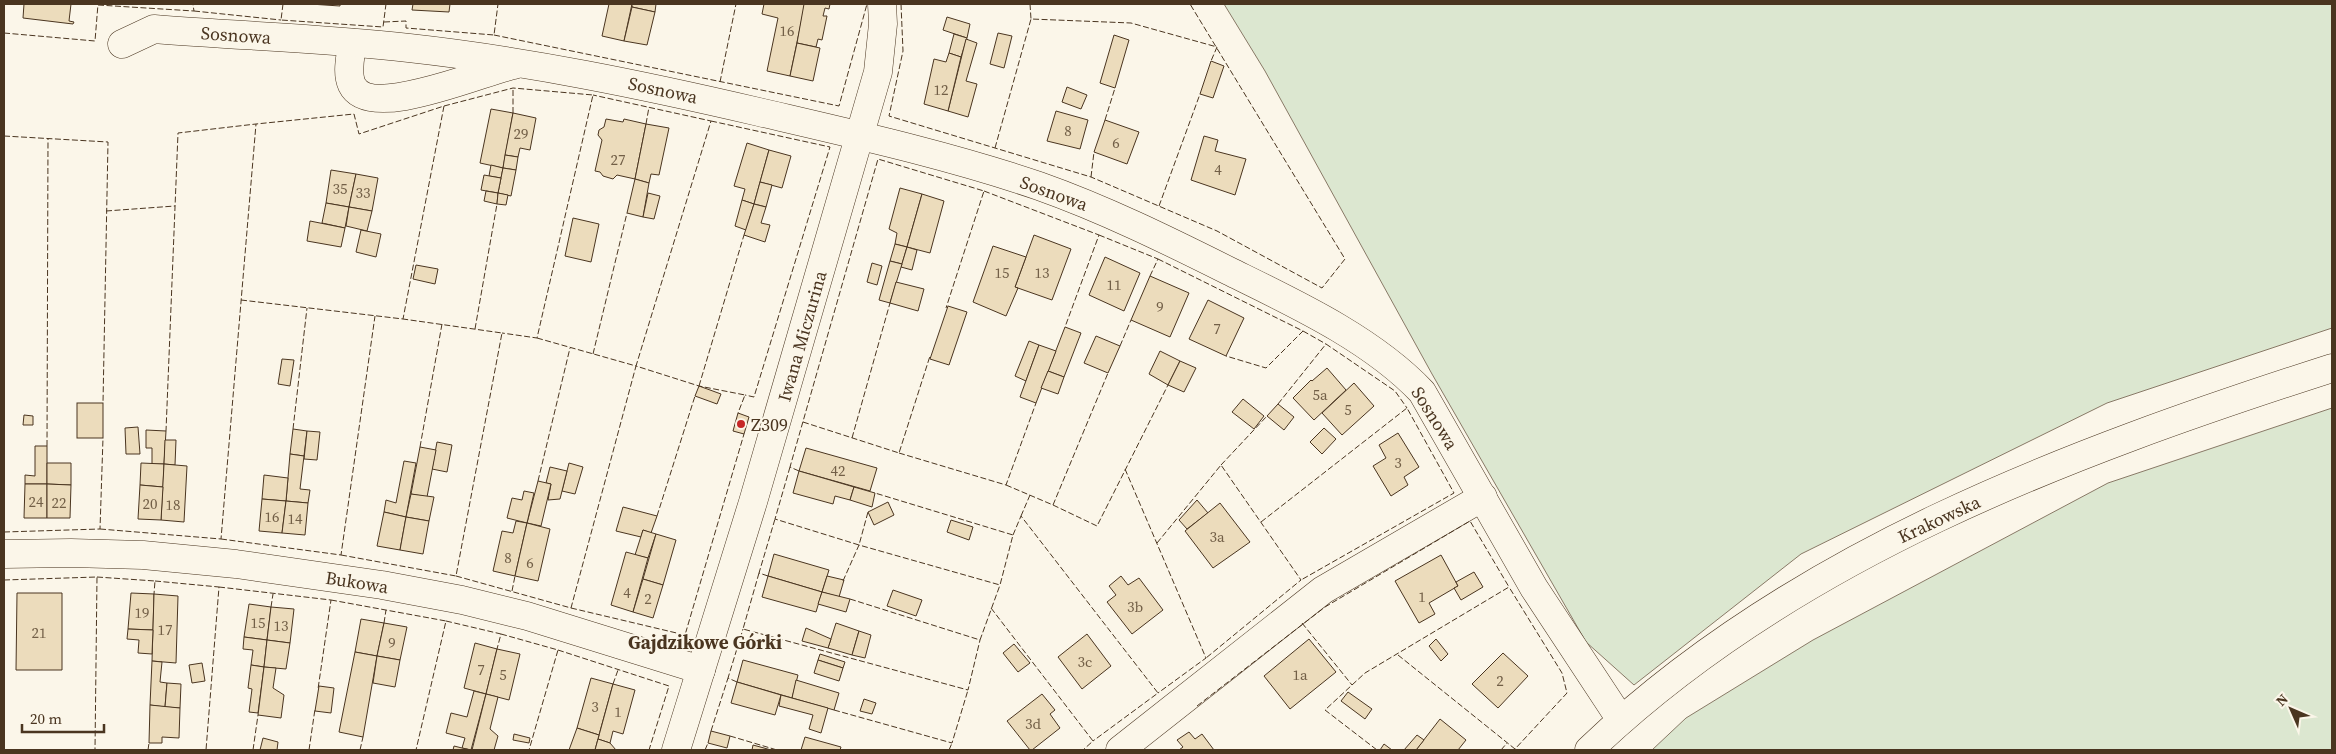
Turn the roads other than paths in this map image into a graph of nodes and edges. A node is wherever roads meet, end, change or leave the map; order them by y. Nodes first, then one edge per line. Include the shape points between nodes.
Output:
1 (882, 4) edge
2 (352, 43) junction
3 (122, 44) dead end
4 (528, 63) junction
5 (860, 135) junction
6 (2332, 368) edge
7 (1483, 497) junction
8 (4, 554) edge
9 (701, 670) junction
10 (1621, 720) junction
11 (676, 750) edge
12 (1120, 750) edge
13 (1589, 750) edge

1 - 5 street, Iwana Miczurina via 878,72
2 - 3 street, Sosnowa via 154,29
2 - 4 street, Sosnowa
2 - 4 street, Sosnowa via 349,74 353,87 372,96 418,94
4 - 5 street, Sosnowa
5 - 7 street, Sosnowa via 992,171 1108,213 1303,309 1382,355 1403,372 1422,392
5 - 9 street, Iwana Miczurina
6 - 10 street, Krakowska via 2225,402 2112,444 1935,519 1843,567 1761,616
7 - 10 street, Sosnowa via 1534,588
7 - 12 street via 1323,590
8 - 9 street, Bukowa via 143,555 236,564 382,585 527,616
9 - 11 street, Iwana Miczurina
10 - 13 street, Krakowska

